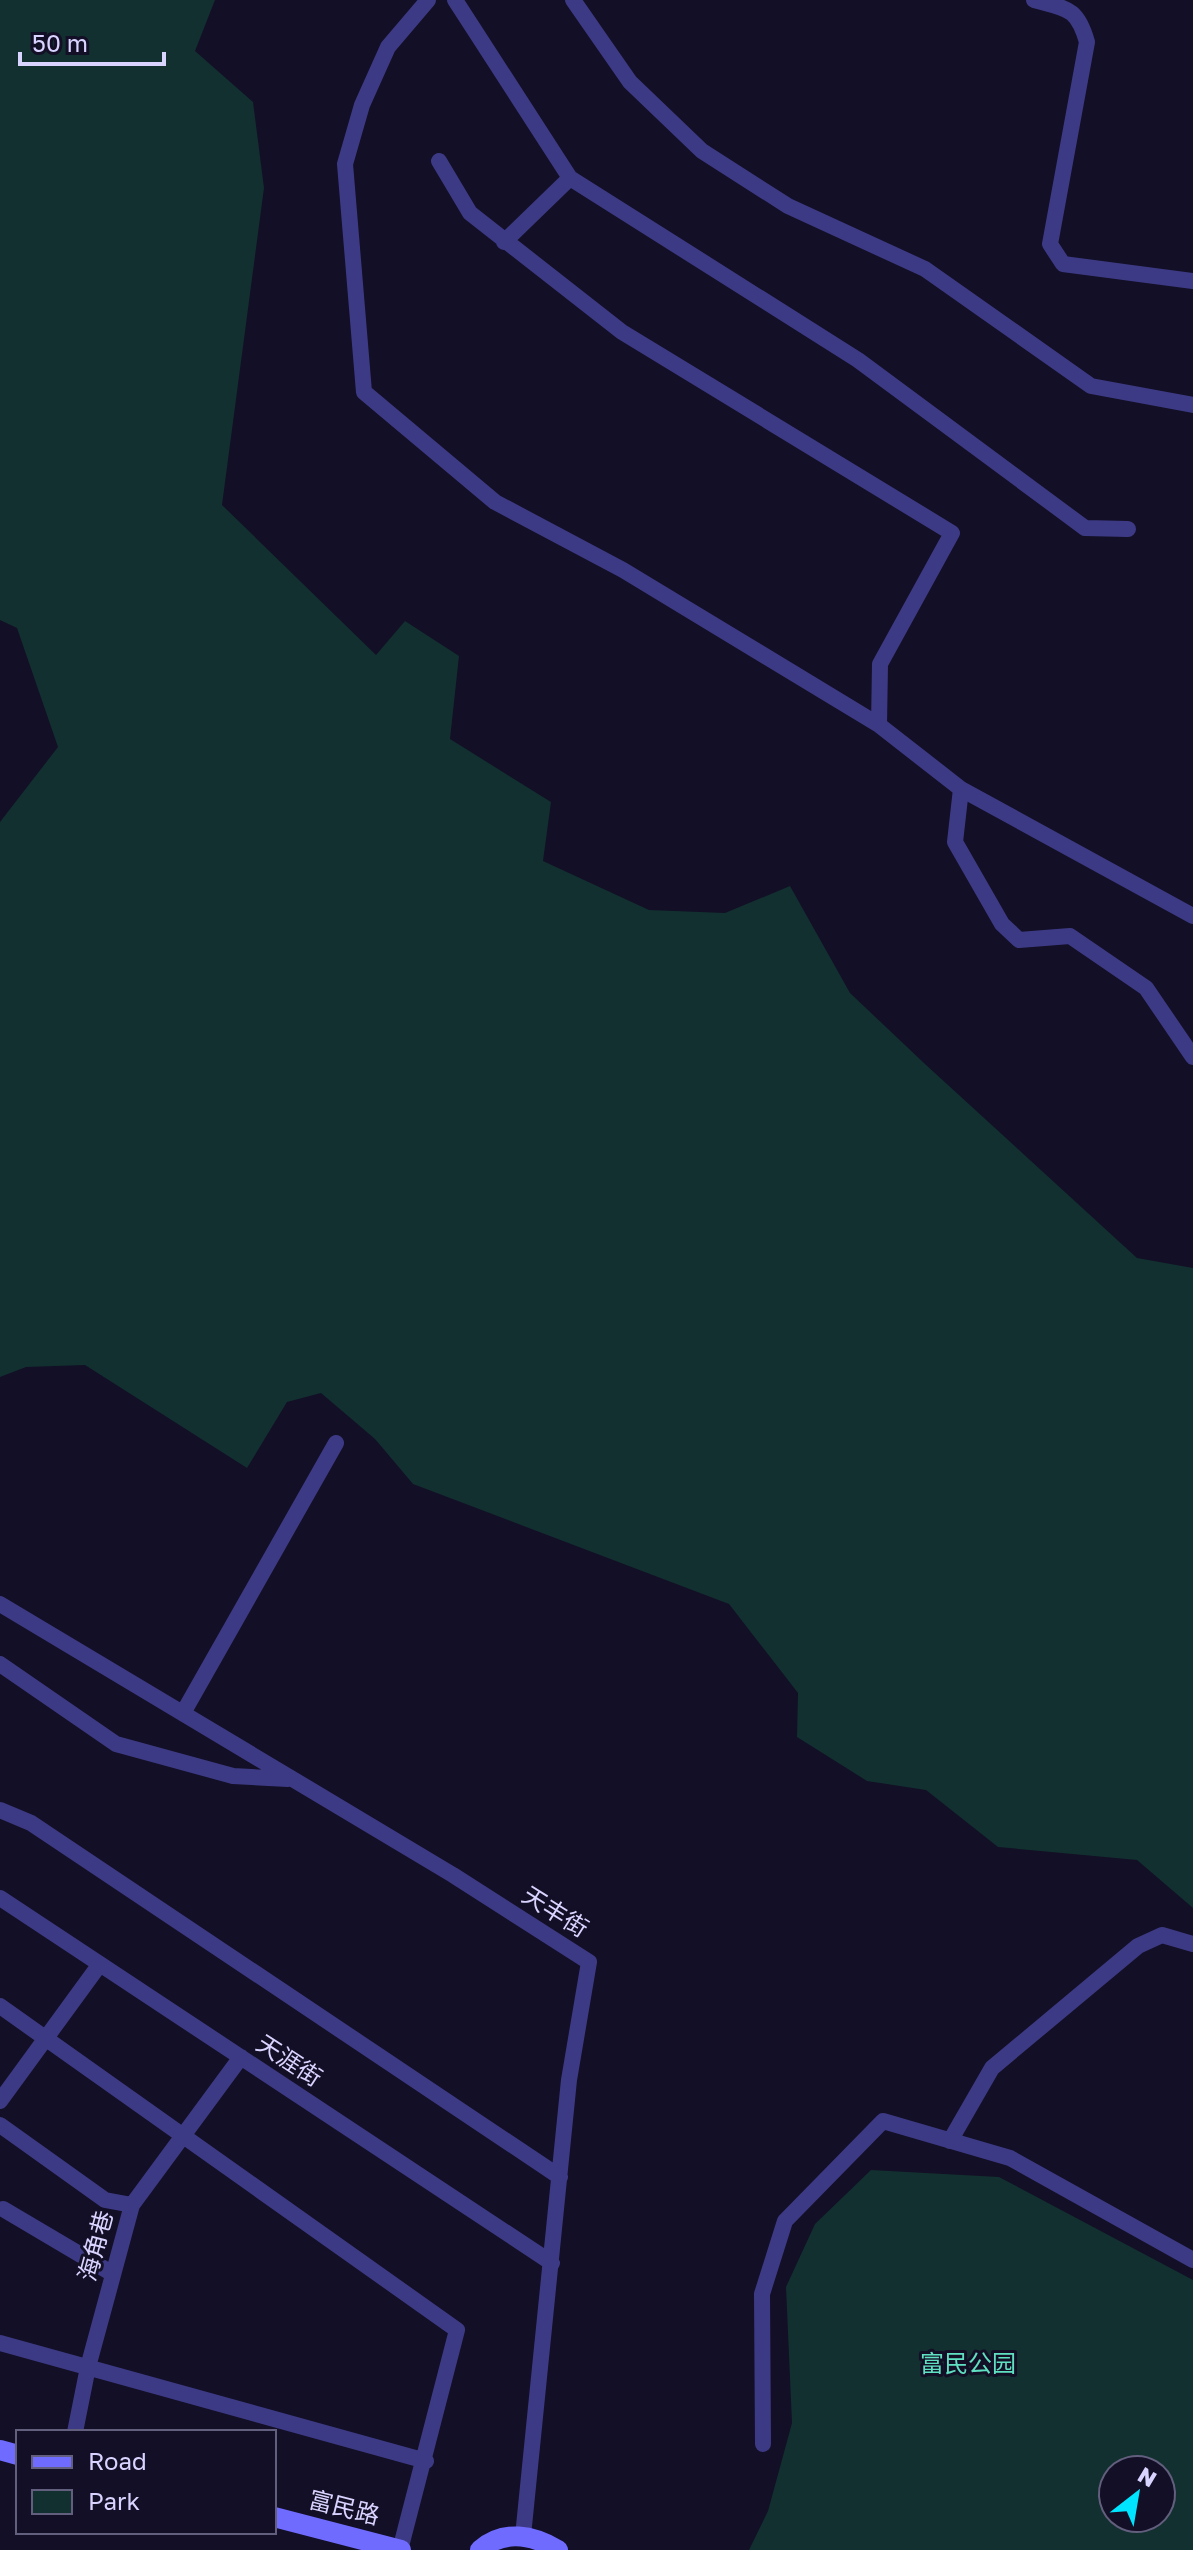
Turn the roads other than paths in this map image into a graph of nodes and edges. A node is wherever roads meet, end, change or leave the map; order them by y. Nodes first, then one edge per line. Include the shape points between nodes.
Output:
1 (428, 0) edge
2 (455, 0) edge
3 (573, 0) edge
4 (1034, 0) edge
5 (439, 161) dead end
6 (570, 178) junction
7 (504, 242) junction
8 (1193, 281) edge
9 (1193, 405) edge
10 (1128, 529) dead end
11 (879, 725) junction
12 (961, 789) junction
13 (1193, 916) edge
14 (1193, 1057) edge
15 (336, 1443) dead end
16 (0, 1604) edge
17 (0, 1664) edge
18 (183, 1713) junction
19 (293, 1779) junction
20 (0, 1810) edge
21 (0, 1898) edge
22 (1193, 1944) edge
23 (100, 1964) junction
24 (0, 2006) edge
25 (44, 2037) junction
26 (241, 2057) junction
27 (0, 2101) edge
28 (0, 2125) edge
29 (182, 2135) junction
30 (950, 2141) junction
31 (560, 2177) junction
32 (132, 2205) junction
33 (3, 2209) dead end
34 (1193, 2260) edge
35 (552, 2263) junction
36 (113, 2274) junction
37 (0, 2343) edge
38 (88, 2367) junction
39 (75, 2430) edge
40 (763, 2444) dead end
41 (426, 2461) junction
42 (276, 2518) edge
43 (523, 2536) junction
44 (400, 2550) edge
45 (480, 2550) edge
46 (558, 2550) edge

1 - 11 street via 388,47 362,105 345,164 364,392 495,502 623,570
2 - 6 street
3 - 9 street via 630,82 702,151 788,206 925,269 1091,386
4 - 8 street via 1080,18 1087,42 1050,244 1063,264
5 - 7 street via 470,213
6 - 7 street
6 - 10 street via 858,360 1085,528
7 - 11 street via 622,332 952,533 880,664
11 - 12 street
12 - 13 street
12 - 14 street via 955,842 1002,924 1019,940 1070,936 1146,988
15 - 18 street
16 - 18 street, 天丰街
17 - 19 street via 116,1744 233,1776
18 - 19 street, 天丰街
19 - 31 street, 天丰街 via 589,1962 569,2080
20 - 31 street via 31,1823
21 - 23 street, 天涯街
22 - 30 street via 1162,1935 1138,1946 992,2068
23 - 25 street
23 - 26 street, 天涯街
24 - 25 street
25 - 27 street
25 - 29 street
26 - 29 street, 海角巷
26 - 35 street, 天涯街
28 - 32 street via 105,2200
29 - 32 street, 海角巷
29 - 41 street via 457,2330
30 - 34 street via 1010,2158
30 - 40 street via 883,2121 785,2221 762,2294
31 - 35 street, 天丰街
32 - 36 street, 海角巷
33 - 36 street
35 - 43 street, 天丰街
36 - 38 street, 海角巷
37 - 38 street
38 - 39 street, 海角巷
38 - 41 street
41 - 44 street
42 - 44 street, 富民路
43 - 45 street via 503,2538
43 - 46 street

